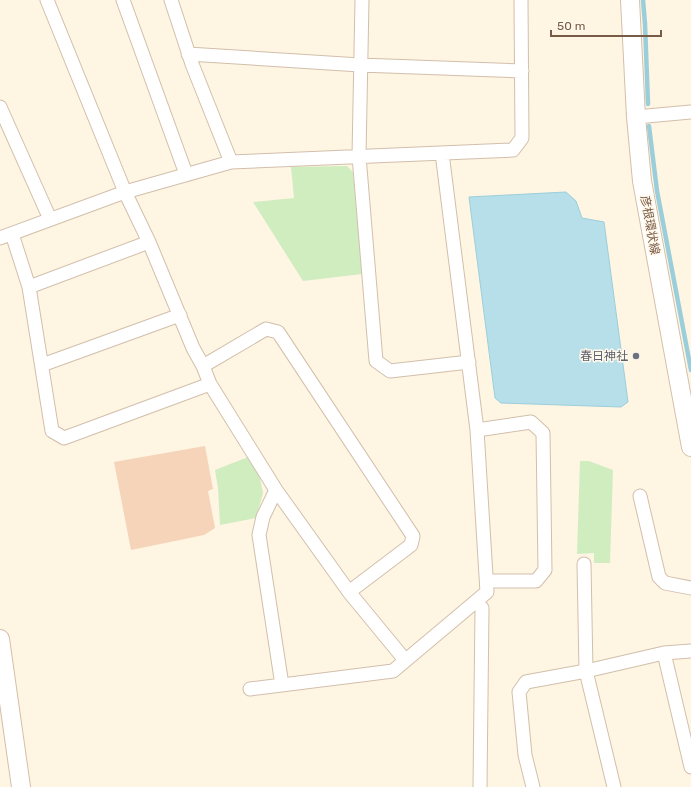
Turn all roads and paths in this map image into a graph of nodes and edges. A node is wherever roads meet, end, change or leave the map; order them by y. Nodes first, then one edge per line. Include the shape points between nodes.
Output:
1 (47, 0) edge
2 (123, 0) edge
3 (171, 0) edge
4 (362, 0) edge
5 (521, 0) edge
6 (630, 0) edge
7 (188, 54) junction
8 (360, 65) junction
9 (522, 71) junction
10 (0, 107) edge
11 (691, 112) edge
12 (636, 117) junction
13 (442, 153) junction
14 (358, 156) junction
15 (231, 162) junction
16 (186, 174) junction
17 (125, 192) junction
18 (50, 219) junction
19 (6, 236) edge
20 (148, 242) junction
21 (29, 286) junction
22 (180, 315) junction
23 (468, 362) junction
24 (42, 365) junction
25 (203, 366) junction
26 (210, 384) junction
27 (477, 430) junction
28 (691, 447) edge
29 (276, 490) junction
30 (640, 496) dead end
31 (584, 564) dead end
32 (487, 581) junction
33 (691, 588) edge
34 (350, 592) junction
35 (476, 602) junction
36 (0, 639) edge
37 (691, 651) edge
38 (664, 653) junction
39 (405, 660) junction
40 (586, 671) junction
41 (282, 685) junction
42 (250, 689) dead end
43 (691, 766) edge
44 (22, 787) edge
45 (480, 787) edge
46 (533, 787) edge
47 (614, 787) edge

1 - 17 street
2 - 16 street
3 - 7 street
4 - 8 street
5 - 9 street
6 - 12 main road, 彦根環状線
7 - 8 street
7 - 15 street
8 - 9 street
8 - 14 street
9 - 13 street via 522,138 513,150
10 - 18 street
11 - 12 street
12 - 28 main road, 彦根環状線 via 642,182
13 - 14 street
13 - 23 street
14 - 15 street
14 - 23 street via 376,361 390,371
15 - 16 street
16 - 17 street
17 - 18 street
17 - 20 street
18 - 19 street
19 - 21 street
20 - 21 street
20 - 22 street
21 - 24 street
22 - 24 street
22 - 25 street
23 - 27 street
24 - 26 street via 52,431 64,438
25 - 26 street
25 - 34 street via 266,328 278,332 413,536 411,545
26 - 29 street
27 - 32 street
27 - 32 street via 531,422 543,433 545,570 536,581
29 - 34 street
29 - 41 street via 263,517 259,535
30 - 33 street via 659,577 665,583
31 - 40 street
32 - 35 street via 487,592
34 - 39 street
35 - 39 street
35 - 45 street via 482,608
36 - 44 main road
37 - 38 street
38 - 40 street
38 - 43 street
39 - 41 street via 392,671
40 - 46 street via 526,682 519,692 525,755
40 - 47 street
41 - 42 street

